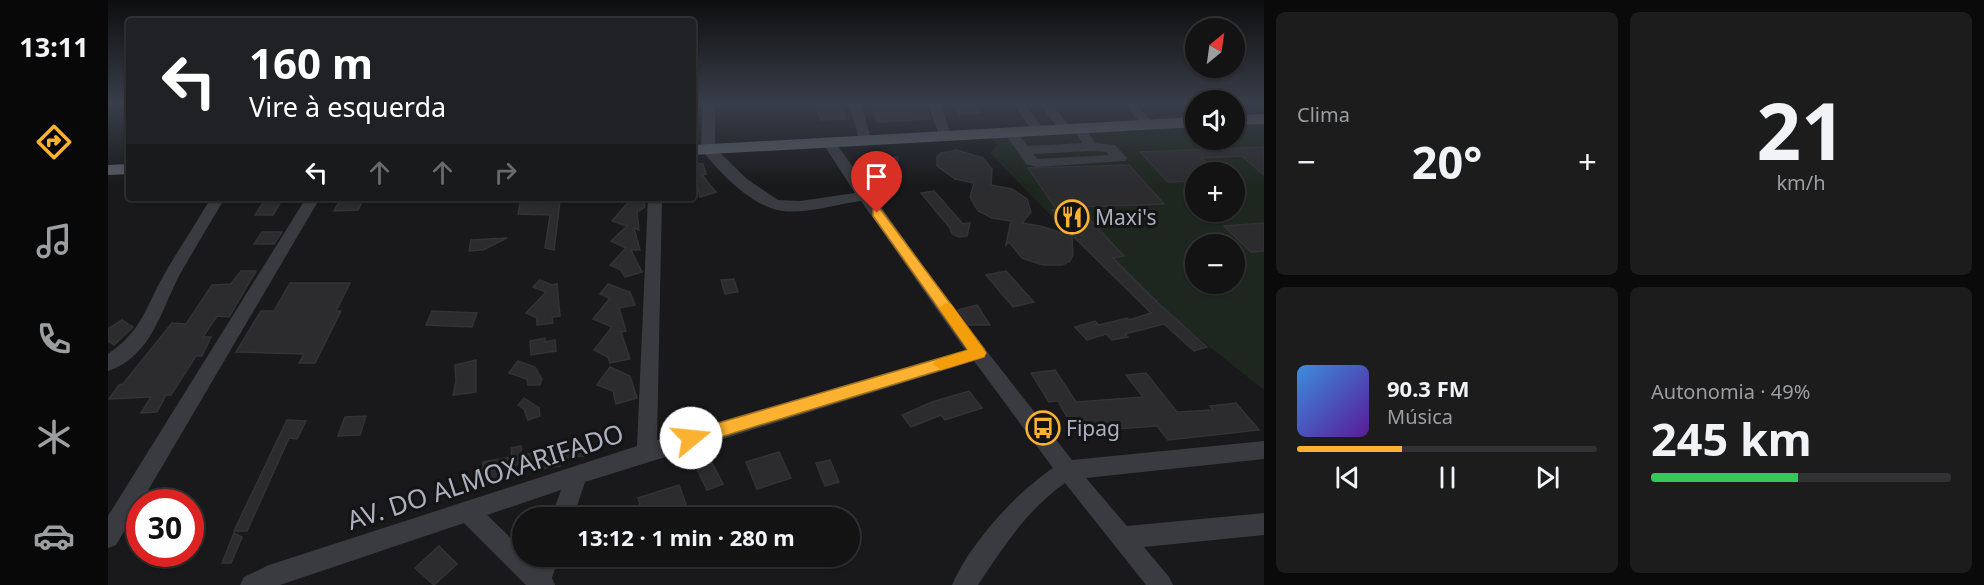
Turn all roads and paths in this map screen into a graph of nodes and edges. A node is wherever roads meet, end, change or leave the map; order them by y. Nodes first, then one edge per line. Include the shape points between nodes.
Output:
1 (704, 131) edge
2 (863, 131) edge
3 (944, 131) edge
4 (1039, 131) edge
5 (1041, 131) edge
6 (1075, 131) edge
7 (1109, 131) edge
8 (945, 135) junction
9 (1080, 136) junction
10 (865, 139) junction
11 (828, 142) junction
12 (1017, 142) junction
13 (701, 149) edge
14 (865, 196) junction
15 (216, 201) edge
16 (311, 201) edge
17 (655, 201) edge
18 (978, 353) junction
19 (108, 364) edge
20 (1264, 450) edge
21 (647, 452) junction
22 (1067, 470) junction
23 (577, 476) junction
24 (566, 507) edge
25 (466, 510) junction
26 (1264, 524) edge
27 (108, 537) edge
28 (1121, 538) junction
29 (545, 567) edge
30 (541, 583) edge
31 (252, 585) edge
32 (964, 585) edge
33 (1161, 585) edge

1 - 13 street
2 - 10 street
3 - 8 street
4 - 12 main road
5 - 9 main road
6 - 9 street
7 - 9 main road
8 - 10 main road
8 - 12 main road
9 - 12 street
9 - 12 street via 1110,148 1120,158 1036,163
10 - 11 main road
11 - 13 main road
11 - 14 street
13 - 14 street via 779,206
14 - 18 street
15 - 19 street via 171,276 149,326 128,350
16 - 27 street
17 - 21 street
18 - 21 street, AV. DO ALMOXARIFADO
18 - 22 street
20 - 22 street
21 - 23 street, AV. DO ALMOXARIFADO
22 - 28 street
22 - 32 street via 1037,491 1001,530
23 - 24 street
23 - 25 street, AV. DO ALMOXARIFADO
25 - 30 street
25 - 31 street, AV. DO ALMOXARIFADO
26 - 28 street
28 - 33 street
29 - 30 street

